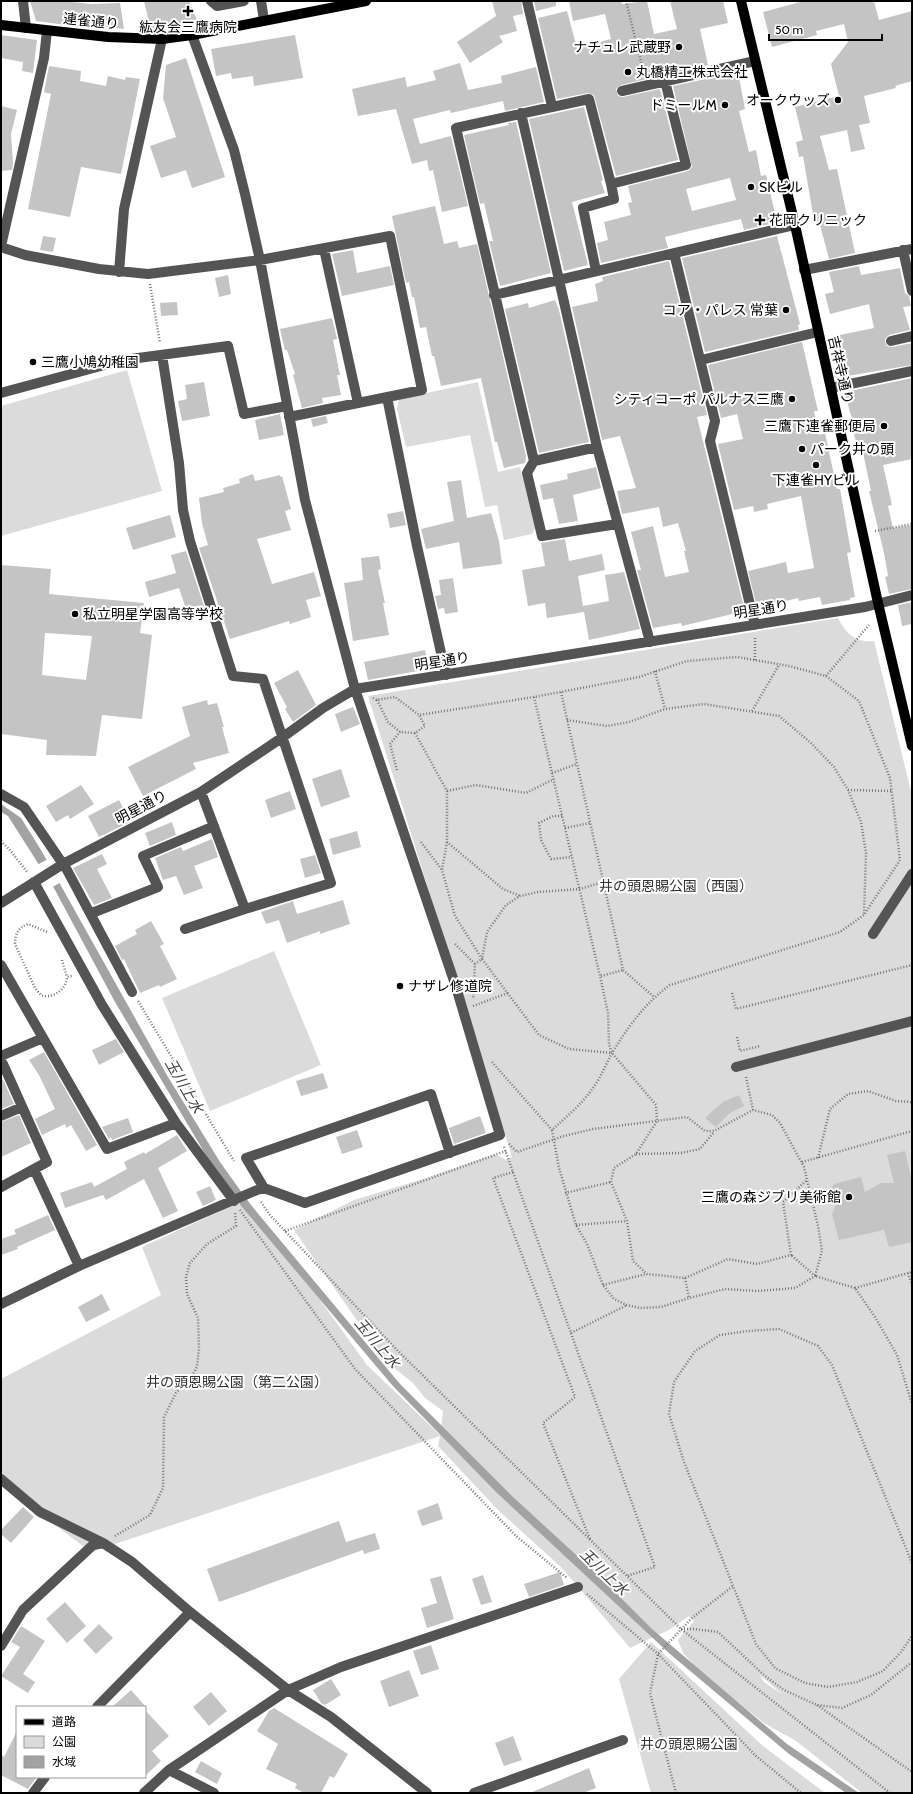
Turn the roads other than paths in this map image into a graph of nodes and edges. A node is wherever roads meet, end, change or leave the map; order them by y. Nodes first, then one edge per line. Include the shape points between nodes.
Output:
1 (23, 1) edge
2 (211, 1) edge
3 (244, 1) edge
4 (261, 1) edge
5 (366, 1) edge
6 (527, 1) edge
7 (741, 1) edge
8 (264, 20) junction
9 (1, 25) edge
10 (26, 28) junction
11 (47, 30) junction
12 (192, 35) junction
13 (162, 39) junction
14 (755, 61) junction
15 (665, 81) junction
16 (622, 91) dead end
17 (552, 106) junction
18 (521, 113) junction
19 (611, 184) junction
20 (794, 225) junction
21 (1, 247) edge
22 (324, 248) junction
23 (908, 249) edge
24 (674, 253) junction
25 (260, 260) junction
26 (804, 270) junction
27 (596, 271) junction
28 (119, 272) junction
29 (558, 281) junction
30 (912, 291) edge
31 (494, 295) junction
32 (818, 332) junction
33 (912, 336) edge
34 (891, 341) dead end
35 (162, 355) junction
36 (701, 360) junction
37 (912, 372) edge
38 (831, 388) junction
39 (1, 393) edge
40 (387, 397) junction
41 (358, 403) junction
42 (288, 411) junction
43 (597, 447) junction
44 (534, 460) junction
45 (617, 524) junction
46 (912, 595) edge
47 (878, 603) junction
48 (755, 625) junction
49 (650, 642) junction
50 (446, 675) junction
51 (355, 689) junction
52 (283, 737) junction
53 (912, 746) edge
54 (201, 792) junction
55 (1, 794) edge
56 (214, 826) junction
57 (59, 867) junction
58 (912, 874) edge
59 (38, 879) junction
60 (1, 903) edge
61 (245, 909) junction
62 (92, 913) junction
63 (185, 929) dead end
64 (873, 934) dead end
65 (1, 965) edge
66 (132, 992) road end
67 (912, 1021) edge
68 (43, 1038) junction
69 (1, 1061) edge
70 (736, 1067) dead end
71 (22, 1107) junction
72 (1, 1116) edge
73 (176, 1123) junction
74 (450, 1153) junction
75 (34, 1169) junction
76 (1, 1187) edge
77 (260, 1192) junction
78 (237, 1200) junction
79 (79, 1266) junction
80 (1, 1303) edge
81 (1, 1479) edge
82 (103, 1543) junction
83 (578, 1587) road end
84 (190, 1612) junction
85 (1, 1646) edge
86 (288, 1690) junction
87 (98, 1706) edge
88 (623, 1740) dead end
89 (169, 1770) junction
90 (44, 1778) edge
91 (33, 1793) edge
92 (144, 1793) edge
93 (214, 1793) edge
94 (427, 1793) edge
95 (474, 1793) edge

1 - 10 street
2 - 3 street via 217,6
4 - 8 street
5 - 8 main road, 連雀通り
6 - 17 street
7 - 14 main road, 吉祥寺通り
8 - 12 main road, 連雀通り
9 - 10 main road, 連雀通り
10 - 11 main road, 連雀通り
11 - 13 main road, 連雀通り via 114,38
11 - 21 street via 44,58
12 - 13 main road, 連雀通り
12 - 25 street via 234,150
13 - 28 street via 124,209
14 - 15 street
14 - 20 main road, 吉祥寺通り
15 - 16 street
15 - 19 street via 686,165
17 - 18 street
17 - 19 street via 589,99
18 - 29 street
18 - 31 street via 456,128
19 - 27 street via 614,199 583,208
20 - 24 street
20 - 26 main road, 吉祥寺通り
21 - 28 street via 25,255
22 - 25 street
22 - 40 street via 390,236 422,390
22 - 41 street
23 - 26 street
23 - 30 street
24 - 27 street
24 - 36 street
25 - 28 street via 148,274
25 - 42 street
26 - 32 main road, 吉祥寺通り
27 - 29 street
29 - 31 street
29 - 43 street
31 - 44 street
32 - 36 street
32 - 38 main road, 吉祥寺通り
33 - 34 street
35 - 39 street via 123,360
35 - 42 street via 228,346 244,414
35 - 52 street via 179,463 183,510 208,599 233,676 263,679
36 - 48 street via 715,421 710,441
37 - 38 street
38 - 47 main road, 吉祥寺通り
40 - 41 street
40 - 50 street
41 - 42 street
42 - 51 street via 305,500
43 - 44 street
43 - 45 street
44 - 45 street via 527,473 542,536
45 - 49 street
46 - 47 street, 明星通り
47 - 48 street, 明星通り
47 - 53 main road, 吉祥寺通り
48 - 49 street, 明星通り
49 - 50 street, 明星通り
50 - 51 street, 明星通り
51 - 52 street, 明星通り
51 - 74 street via 456,987 500,1135
52 - 54 street, 明星通り
52 - 61 street via 331,883
54 - 56 street
54 - 57 street, 明星通り
55 - 57 street via 24,807
56 - 61 street
56 - 62 street via 143,856 158,887
57 - 59 street, 明星通り
57 - 62 street
58 - 64 street
59 - 60 street
59 - 73 street via 102,1005
61 - 63 street
62 - 66 street
65 - 68 street
67 - 70 street
68 - 69 street
68 - 73 street via 107,1149
69 - 71 street
71 - 72 street
71 - 75 street via 47,1162
73 - 78 street
74 - 77 street via 305,1202
74 - 77 street via 431,1094 246,1158
75 - 76 street
75 - 79 street
77 - 78 street
78 - 79 street
79 - 80 street
81 - 82 street via 40,1512
82 - 84 street via 132,1562
82 - 85 street via 93,1545 23,1610
83 - 86 street via 341,1667
84 - 86 street
84 - 87 street
86 - 89 street
86 - 94 street via 331,1717
88 - 95 street
89 - 92 street
89 - 93 street
90 - 91 street

